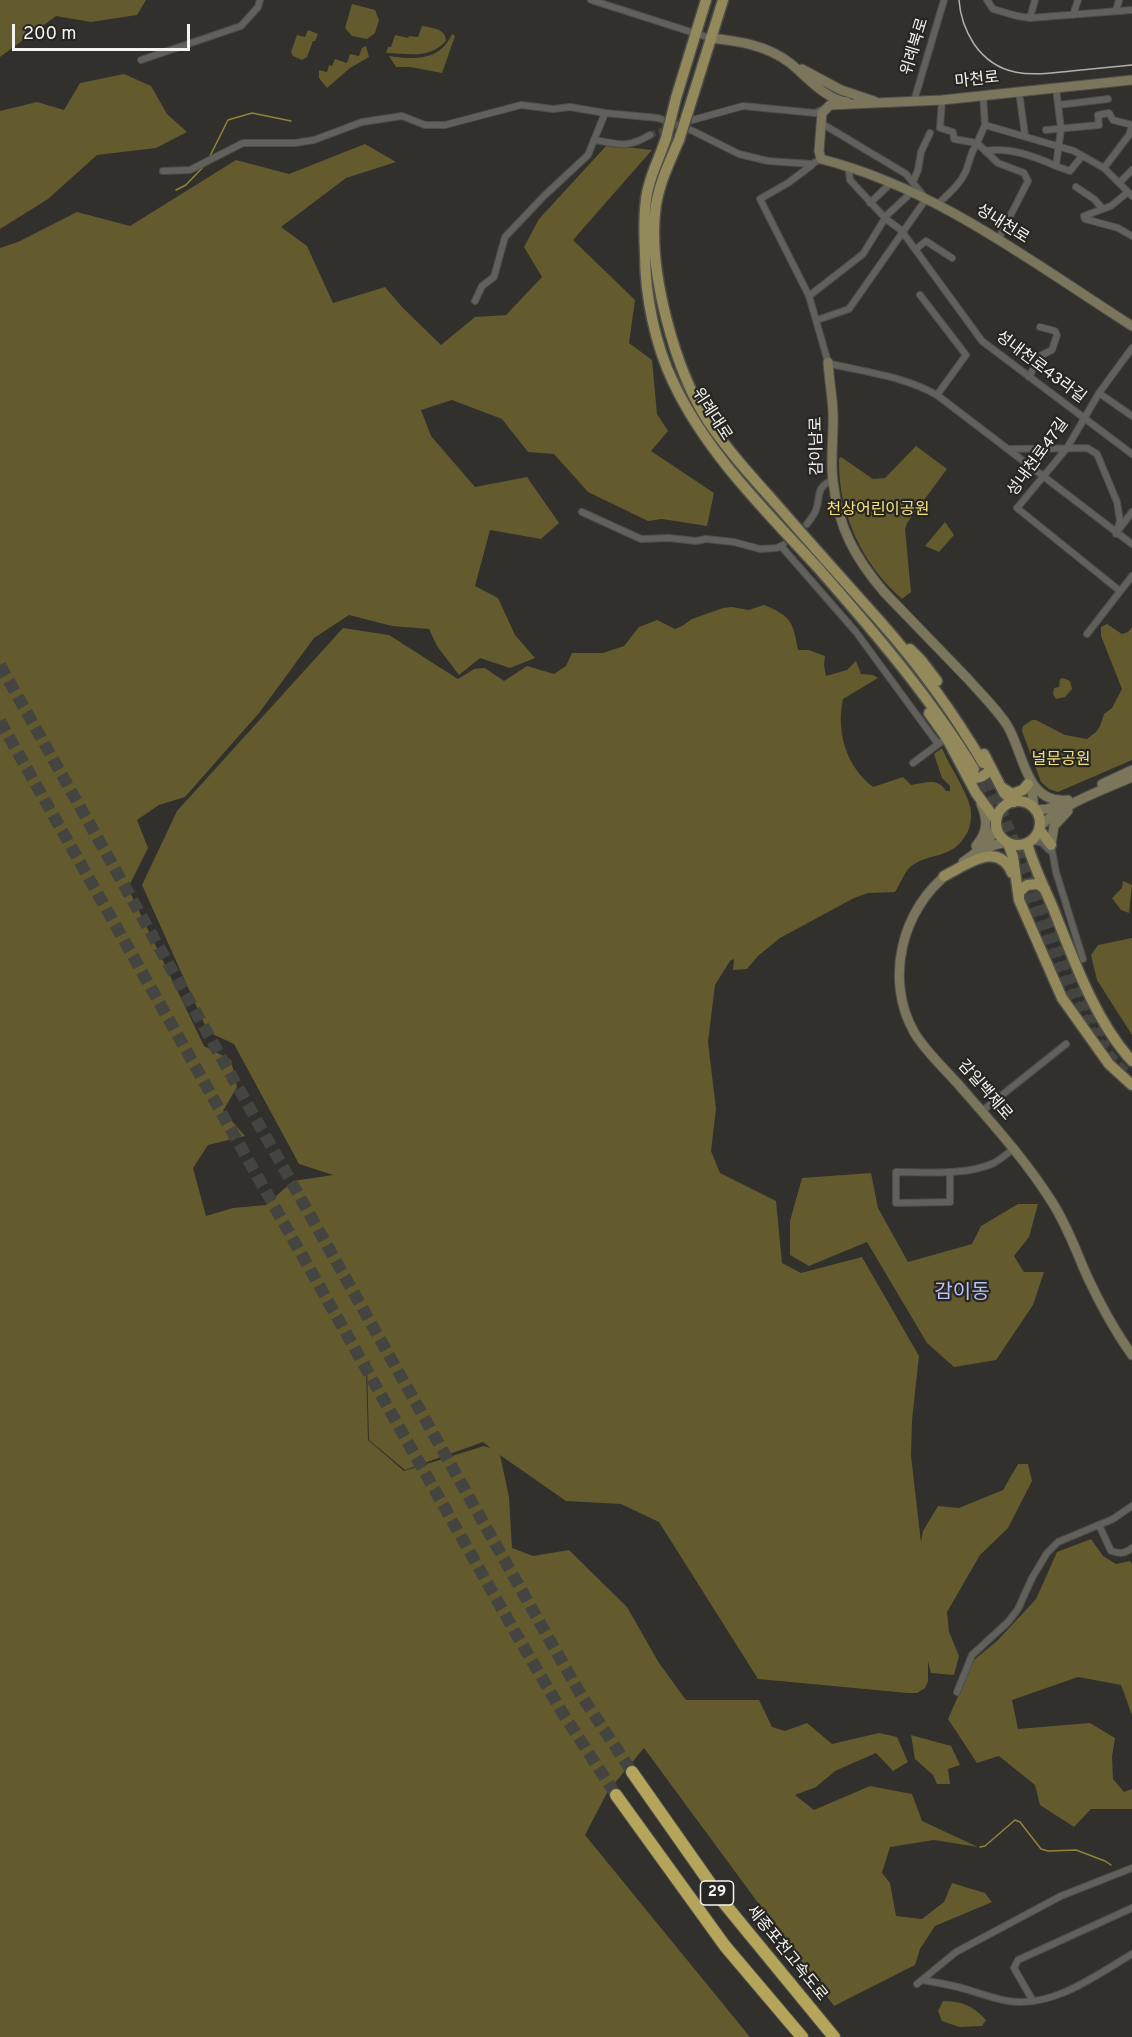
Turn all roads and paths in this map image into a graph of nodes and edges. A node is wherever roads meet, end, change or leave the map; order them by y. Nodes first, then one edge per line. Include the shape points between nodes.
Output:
1 (260, 0) edge
2 (591, 0) edge
3 (706, 0) edge
4 (723, 0) edge
5 (944, 0) edge
6 (987, 0) edge
7 (1035, 0) edge
8 (1078, 0) edge
9 (1119, 0) edge
10 (1132, 10) edge
11 (1116, 11) junction
12 (1073, 15) junction
13 (1030, 18) junction
14 (696, 33) junction
15 (710, 38) junction
16 (141, 60) dead end
17 (789, 62) junction
18 (1132, 80) edge
19 (1056, 88) junction
20 (1019, 92) junction
21 (983, 95) junction
22 (1108, 99) dead end
23 (942, 100) junction
24 (1101, 100) junction
25 (914, 101) junction
26 (879, 102) junction
27 (865, 103) junction
28 (1058, 105) junction
29 (825, 109) junction
30 (605, 113) junction
31 (1104, 113) junction
32 (689, 121) dead end
33 (821, 123) junction
34 (985, 125) junction
35 (1132, 125) edge
36 (1061, 129) junction
37 (1046, 130) dead end
38 (930, 133) dead end
39 (650, 135) tunnel mouth
40 (1025, 135) junction
41 (594, 140) junction
42 (977, 143) junction
43 (1060, 147) junction
44 (985, 151) junction
45 (1082, 156) junction
46 (817, 162) junction
47 (848, 166) junction
48 (1056, 166) junction
49 (1104, 168) junction
50 (1132, 170) edge
51 (163, 171) dead end
52 (891, 183) junction
53 (1119, 183) junction
54 (912, 187) junction
55 (1076, 187) dead end
56 (1130, 194) edge
57 (926, 199) junction
58 (870, 203) junction
59 (937, 205) junction
60 (1102, 208) junction
61 (886, 219) junction
62 (902, 233) junction
63 (1132, 236) edge
64 (998, 240) junction
65 (916, 249) junction
66 (952, 258) dead end
67 (920, 295) dead end
68 (809, 296) junction
69 (475, 301) dead end
70 (817, 320) junction
71 (1132, 326) edge
72 (1041, 327) dead end
73 (1132, 348) edge
74 (1124, 358) junction
75 (828, 362) junction
76 (1132, 363) edge
77 (1029, 377) junction
78 (1099, 393) junction
79 (937, 395) junction
80 (1132, 416) edge
81 (1084, 418) junction
82 (1067, 448) junction
83 (1008, 449) junction
84 (1132, 454) edge
85 (1042, 476) junction
86 (833, 480) junction
87 (582, 512) dead end
88 (1132, 512) edge
89 (807, 524) tunnel mouth
90 (1116, 534) junction
91 (1132, 544) edge
92 (1132, 576) edge
93 (1120, 591) junction
94 (871, 629) junction
95 (1087, 634) dead end
96 (942, 741) junction
97 (913, 764) dead end
98 (978, 768) junction
99 (1132, 770) edge
100 (1132, 777) edge
101 (997, 780) junction
102 (1029, 781) junction
103 (976, 793) junction
104 (1068, 800) junction
105 (1081, 801) junction
106 (1016, 802) junction
107 (1035, 809) junction
108 (996, 822) junction
109 (1039, 828) junction
110 (1007, 842) junction
111 (1029, 842) junction
112 (1051, 849) junction
113 (976, 853) junction
114 (945, 876) junction
115 (1015, 878) junction
116 (1046, 890) junction
117 (1018, 900) junction
118 (1083, 959) dead end
119 (1066, 1044) dead end
120 (1132, 1060) edge
121 (1132, 1085) edge
122 (982, 1111) junction
123 (1013, 1149) junction
124 (950, 1172) junction
125 (1132, 1355) edge
126 (1132, 1506) edge
127 (1099, 1525) junction
128 (1132, 1548) edge
129 (957, 1692) dead end
130 (632, 1772) tunnel mouth
131 (616, 1795) tunnel mouth
132 (1132, 1868) edge
133 (1132, 1908) edge
134 (1132, 1954) edge
135 (1033, 2001) junction
136 (802, 2037) edge
137 (834, 2037) edge

1 - 16 street via 241,26
2 - 14 street
3 - 14 main road, 위례대로
4 - 15 main road, 위례대로
5 - 25 street, 위례북로
6 - 13 street via 993,9
7 - 13 street
8 - 12 street
9 - 11 street
10 - 11 street
11 - 12 street
12 - 13 street
14 - 15 street
14 - 94 main road, 위례대로, bridge via 648,186 645,276 661,352 697,425 726,465
15 - 17 main road via 747,42
15 - 98 main road, 위례대로, bridge via 679,140 663,175 655,212 662,305 684,374 707,419 735,458 942,687 969,725
17 - 26 main road via 841,90
17 - 27 main road via 811,82 842,101
18 - 19 main road, 마천로
19 - 20 main road, 마천로
19 - 28 street
20 - 21 main road, 마천로
20 - 40 street
21 - 23 main road, 마천로
21 - 34 street
22 - 24 street
23 - 25 main road, 마천로
23 - 42 street via 940,128 953,132 954,139
24 - 28 street
24 - 31 street
25 - 26 main road, 마천로
26 - 27 main road, 마천로
27 - 29 main road, 마천로 via 830,105
28 - 36 street
29 - 32 street via 815,113 742,106
29 - 33 main road
30 - 41 street
30 - 46 street, 성내천로 via 658,118 739,154 768,161
30 - 51 street, 성내천로 via 521,105 445,125 425,125 402,116 381,118 314,140 243,143 190,170
31 - 35 street
31 - 36 street via 1098,115 1099,125
33 - 46 main road
33 - 54 street via 906,174
34 - 40 street
34 - 42 street
35 - 49 street
36 - 37 street
36 - 43 street
38 - 54 street
39 - 41 street via 624,146
40 - 43 street
41 - 69 street via 588,155 505,237 494,277 482,286
42 - 44 street
42 - 59 street via 959,183
43 - 45 street
43 - 48 street
44 - 48 street via 1000,149
44 - 64 street via 998,163 1024,173 1028,181
45 - 48 street via 1070,171
45 - 49 street
46 - 47 main road, 성내천로
46 - 68 street, 감이남로 via 760,199
47 - 52 main road, 성내천로
47 - 58 street via 850,180
49 - 53 street
50 - 53 street
52 - 54 main road, 성내천로
52 - 58 street
53 - 56 street
54 - 57 main road, 성내천로
54 - 61 street
55 - 60 street
56 - 60 street
57 - 59 main road, 성내천로
57 - 62 street
58 - 61 street, 성내천로43라길
59 - 64 main road, 성내천로
60 - 63 street via 1084,216 1085,219
61 - 62 street, 성내천로43라길
61 - 68 street via 863,254
62 - 65 street, 성내천로43라길
62 - 70 street via 849,309
64 - 71 main road, 성내천로
65 - 66 street via 926,242
65 - 77 street, 성내천로43라길 via 982,341
67 - 79 street via 966,355
68 - 70 street, 감이남로
70 - 75 street, 감이남로
72 - 77 street via 1057,335 1052,350 1040,356
73 - 74 street, 성내천로47길
74 - 76 street
74 - 78 street, 성내천로47길
75 - 79 street
75 - 86 main road, 감이남로
77 - 81 street, 성내천로43라길
78 - 80 street
78 - 81 street, 성내천로47길
79 - 83 street
81 - 82 street, 성내천로47길
81 - 84 street, 성내천로43라길
82 - 83 street
82 - 85 street, 성내천로47길
82 - 90 street via 1087,448 1097,454 1117,502 1120,521
83 - 85 street
85 - 90 street
85 - 93 street, 성내천로47길 via 1017,508
86 - 89 street via 825,483
86 - 102 main road, 감이남로 via 841,523 859,561 995,708 1014,738
87 - 96 street via 641,539 706,539 760,549 782,545
88 - 90 street
90 - 91 street
92 - 93 street
93 - 95 street
94 - 96 main road
94 - 98 main road, 위례대로
96 - 97 street
96 - 98 main road
98 - 101 main road
98 - 103 main road
99 - 104 main road
100 - 105 main road
101 - 102 main road via 1012,794 1023,790
101 - 106 main road via 1007,798
102 - 104 main road via 1046,797
102 - 106 main road via 1026,794
102 - 107 main road, 감이남로
103 - 108 main road
103 - 114 main road via 987,820 983,836
104 - 107 main road via 1047,809
105 - 109 main road via 1051,816
105 - 112 main road via 1054,826
106 - 107 main road via 1025,802
106 - 108 main road via 1003,807
107 - 109 main road
108 - 110 main road via 999,834
108 - 113 main road via 994,833
109 - 111 main road
109 - 112 main road
110 - 111 main road
110 - 113 main road
110 - 115 main road
111 - 112 street
111 - 116 main road
112 - 118 street
113 - 114 main road, 감일백제로
114 - 115 main road via 981,857 993,856 1007,863
114 - 122 main road, 감일백제로 via 913,916 904,938 899,983 907,1016 922,1045
115 - 117 main road
116 - 117 main road via 1038,884 1027,885 1019,892
116 - 120 main road via 1090,993 1110,1031
117 - 121 main road via 1062,998 1109,1064
119 - 122 street
122 - 123 main road, 감일백제로
123 - 124 street via 995,1162
123 - 125 main road, 감일백제로 via 1053,1203 1110,1323
124 - 124 street via 896,1172 896,1203 950,1202
126 - 127 street
127 - 128 street via 1111,1551 1120,1554
127 - 129 street via 1058,1542 1047,1553 1018,1609 972,1654
130 - 137 highway, 세종포천고속도로 / 29 via 724,1903
131 - 136 highway, 29 via 725,1946
132 - 135 street via 1061,1896 956,1952 920,1982 956,1986 1008,2001
133 - 135 street via 1018,1960 1014,1968
134 - 135 street via 1077,1986

